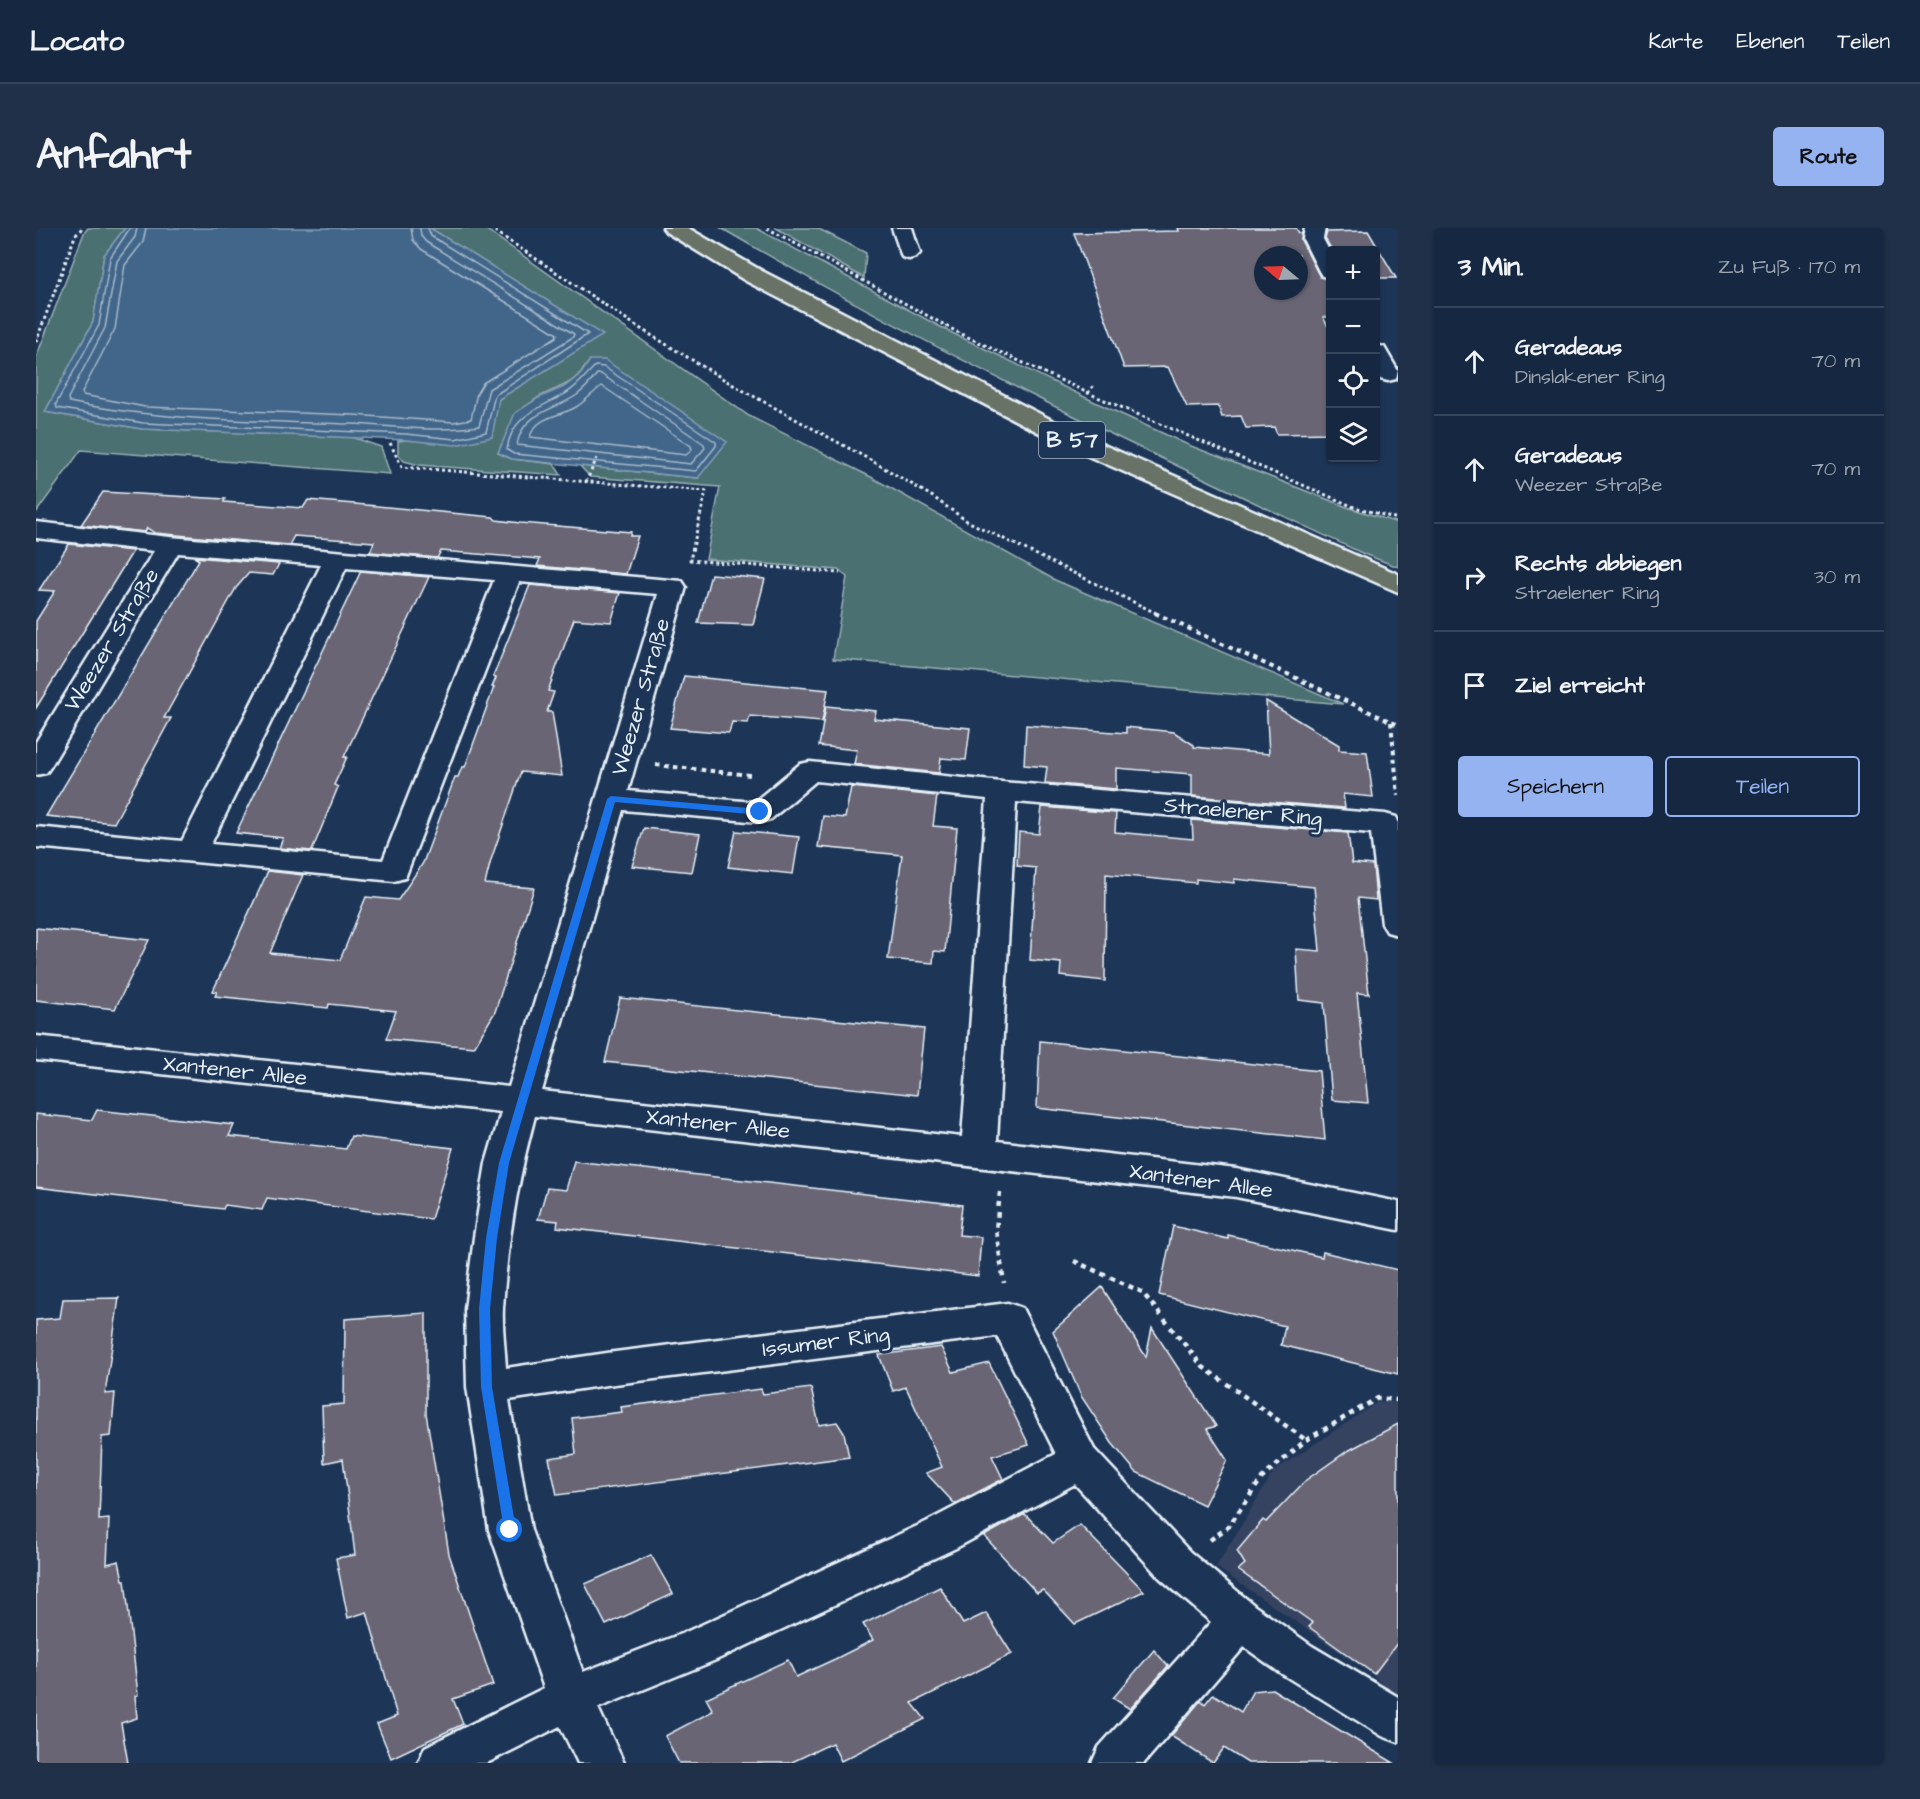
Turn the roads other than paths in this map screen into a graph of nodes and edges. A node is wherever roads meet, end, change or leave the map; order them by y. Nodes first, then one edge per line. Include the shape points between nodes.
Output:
1 (673, 228) edge
2 (902, 228) edge
3 (1315, 228) edge
4 (909, 253) dead end
5 (1326, 263) edge
6 (1377, 354) edge
7 (1388, 374) dead end
8 (36, 530) edge
9 (170, 545) junction
10 (337, 560) junction
11 (509, 574) junction
12 (1398, 584) edge
13 (36, 766) edge
14 (1002, 791) junction
15 (611, 799) junction
16 (36, 837) edge
17 (192, 852) junction
18 (1398, 924) edge
19 (36, 1048) edge
20 (522, 1103) junction
21 (992, 1154) junction
22 (1398, 1216) edge
23 (487, 1387) junction
24 (1080, 1461) junction
25 (1240, 1620) junction
26 (570, 1698) junction
27 (1398, 1721) edge
28 (441, 1763) edge
29 (601, 1763) edge
30 (1115, 1763) edge

1 - 12 main road, B 57 via 754,276 1072,440
2 - 4 street
3 - 5 street via 1313,239
6 - 7 street
8 - 9 street, Weezer Straße
9 - 10 street, Weezer Straße
9 - 13 street, Weezer Straße
10 - 11 street, Weezer Straße
10 - 17 street
11 - 15 street, Weezer Straße via 673,587
11 - 17 street via 394,871
14 - 15 street, Straelener Ring via 810,771 760,812
14 - 18 street, Straelener Ring via 1385,824
14 - 21 street
15 - 20 street, Weezer Straße
16 - 17 street
19 - 20 street, Xantener Allee
20 - 21 street, Xantener Allee
20 - 23 street, Weezer Straße via 504,1163 492,1238 484,1309
21 - 22 street, Xantener Allee via 1236,1183
23 - 24 street, Issumer Ring via 1008,1319
23 - 26 street, Weezer Straße via 510,1530
24 - 25 street via 1175,1565
24 - 26 street via 940,1535 701,1646
25 - 27 street via 1297,1660
25 - 30 street
26 - 28 street
26 - 29 street, Weezer Straße

